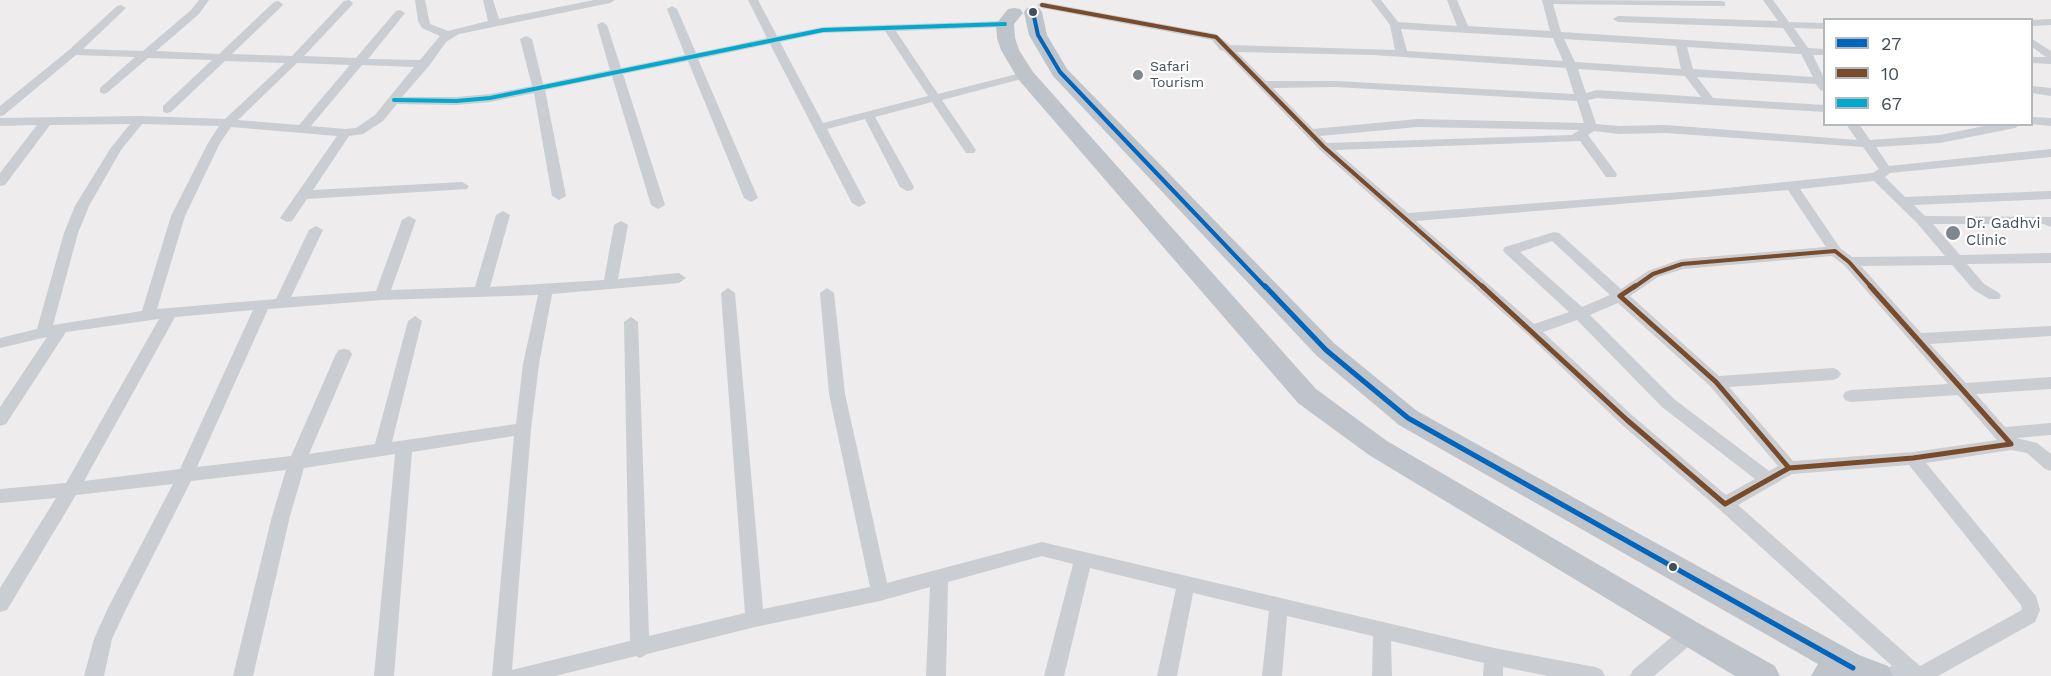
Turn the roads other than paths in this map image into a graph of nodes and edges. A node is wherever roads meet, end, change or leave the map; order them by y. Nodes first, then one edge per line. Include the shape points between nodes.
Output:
1 (204, 0) edge
2 (420, 0) edge
3 (488, 0) edge
4 (610, 0) edge
5 (753, 0) edge
6 (1376, 0) edge
7 (1452, 0) edge
8 (1768, 0) edge
9 (1547, 1) edge
10 (1720, 2) edge
11 (348, 3) dead end
12 (278, 4) dead end
13 (570, 4) edge
14 (121, 8) dead end
15 (1031, 8) edge
16 (672, 9) dead end
17 (400, 14) dead end
18 (1618, 19) dead end
19 (494, 22) junction
20 (2051, 22) edge
21 (2033, 23) edge
22 (1735, 24) junction
23 (602, 25) dead end
24 (1395, 25) junction
25 (1786, 25) junction
26 (1823, 26) edge
27 (888, 27) junction
28 (1464, 30) junction
29 (447, 35) junction
30 (1557, 36) junction
31 (526, 39) dead end
32 (773, 39) junction
33 (1681, 44) junction
34 (2033, 44) edge
35 (1224, 48) junction
36 (1805, 51) junction
37 (73, 52) junction
38 (1823, 52) edge
39 (148, 53) junction
40 (1402, 54) junction
41 (223, 56) junction
42 (692, 56) junction
43 (2051, 58) edge
44 (295, 59) junction
45 (2033, 60) edge
46 (360, 61) junction
47 (1570, 63) junction
48 (425, 64) junction
49 (1688, 72) junction
50 (616, 73) junction
51 (1025, 75) junction
52 (1821, 78) edge
53 (1261, 84) junction
54 (539, 89) junction
55 (104, 90) dead end
56 (2033, 90) edge
57 (2051, 92) edge
58 (1580, 98) junction
59 (934, 99) junction
60 (394, 100) junction
61 (1710, 102) junction
62 (167, 109) dead end
63 (1823, 109) edge
64 (0, 112) edge
65 (868, 116) junction
66 (47, 120) junction
67 (139, 120) junction
68 (2033, 121) edge
69 (0, 122) edge
70 (2051, 122) edge
71 (228, 123) junction
72 (1854, 126) edge
73 (2006, 126) edge
74 (820, 127) junction
75 (301, 131) junction
76 (1586, 131) junction
77 (1311, 133) junction
78 (345, 134) junction
79 (1867, 144) junction
80 (1324, 147) junction
81 (970, 150) dead end
82 (2051, 153) edge
83 (1882, 173) junction
84 (1611, 174) dead end
85 (0, 182) edge
86 (1791, 185) junction
87 (462, 186) dead end
88 (907, 187) dead end
89 (303, 195) junction
90 (2051, 195) edge
91 (559, 196) dead end
92 (751, 198) dead end
93 (1902, 201) junction
94 (859, 203) dead end
95 (658, 205) dead end
96 (502, 214) dead end
97 (287, 218) dead end
98 (1406, 219) junction
99 (409, 220) dead end
100 (1922, 220) junction
101 (2051, 223) edge
102 (621, 225) dead end
103 (316, 230) dead end
104 (1835, 251) junction
105 (2051, 258) edge
106 (1957, 260) junction
107 (1849, 262) junction
108 (679, 278) dead end
109 (610, 284) junction
110 (546, 290) junction
111 (481, 293) junction
112 (729, 293) dead end
113 (827, 293) dead end
114 (382, 295) junction
115 (1620, 296) junction
116 (1994, 296) dead end
117 (281, 303) junction
118 (264, 304) junction
119 (170, 312) junction
120 (148, 314) junction
121 (1580, 314) junction
122 (415, 321) dead end
123 (631, 322) dead end
124 (61, 328) junction
125 (1532, 330) junction
126 (2051, 331) edge
127 (44, 332) junction
128 (1918, 339) junction
129 (0, 343) edge
130 (344, 354) dead end
131 (1833, 374) dead end
132 (1716, 382) junction
133 (2051, 383) edge
134 (1961, 387) junction
135 (1851, 396) dead end
136 (0, 420) edge
137 (523, 429) junction
138 (2051, 429) edge
139 (2007, 438) junction
140 (404, 446) junction
141 (382, 450) junction
142 (1913, 458) junction
143 (297, 462) junction
144 (2051, 464) edge
145 (1789, 468) junction
146 (186, 476) junction
147 (1768, 480) junction
148 (71, 489) junction
149 (0, 496) edge
150 (1725, 504) junction
151 (1083, 559) junction
152 (939, 577) junction
153 (1186, 583) junction
154 (880, 593) junction
155 (0, 604) edge
156 (1279, 606) junction
157 (755, 619) junction
158 (1382, 630) junction
159 (1689, 634) junction
160 (639, 648) junction
161 (1494, 667) edge
162 (1871, 674) edge
163 (94, 676) edge
164 (243, 676) edge
165 (384, 676) edge
166 (502, 676) edge
167 (519, 676) edge
168 (936, 676) edge
169 (1054, 676) edge
170 (1167, 676) edge
171 (1272, 676) edge
172 (1382, 676) edge
173 (1595, 676) edge
174 (1640, 676) edge
175 (1764, 676) edge
176 (1918, 676) edge

1 - 39 street
2 - 29 street via 426,26
3 - 19 street
4 - 13 street
5 - 32 street
6 - 24 street
7 - 28 street
8 - 25 street
9 - 10 street
9 - 30 street
10 - 22 street
11 - 44 street
12 - 41 street
13 - 19 street
14 - 37 street
15 - 27 street
15 - 35 street via 1216,38
15 - 51 highway via 1010,50
15 - 162 highway via 1038,35 1060,72 1326,350 1408,418
16 - 42 street
17 - 46 street
18 - 22 street
19 - 29 street
20 - 21 street
22 - 25 street
23 - 50 street
24 - 28 street
24 - 40 street
25 - 26 street
25 - 36 street
27 - 32 street via 824,30
27 - 59 street
28 - 30 street
29 - 48 street
30 - 33 street
30 - 47 street
31 - 54 street
32 - 42 street
32 - 74 street
33 - 36 street
33 - 49 street
34 - 43 street
35 - 40 street
35 - 53 street
36 - 38 street
36 - 52 street
37 - 39 street
37 - 64 street
39 - 41 street
39 - 55 street
40 - 47 street
41 - 44 street
41 - 62 street
42 - 50 street
42 - 92 street
43 - 45 street
44 - 46 street
44 - 71 street
46 - 48 street
46 - 75 street
47 - 49 street
47 - 58 street
48 - 60 street
49 - 52 street
49 - 61 street
50 - 54 street
50 - 95 street
51 - 59 street
51 - 159 highway via 1307,396 1378,448
53 - 58 street via 1336,84
53 - 77 street
54 - 60 street via 472,101
54 - 91 street
56 - 57 street
58 - 61 street via 1597,94
58 - 76 street
59 - 65 street
59 - 81 street
60 - 78 street via 370,125
61 - 63 street
65 - 74 street
65 - 88 street
66 - 67 street
66 - 69 street
66 - 85 street
67 - 71 street
67 - 127 street via 116,148 82,206
68 - 70 street
71 - 75 street
71 - 120 street via 178,216
72 - 79 street
73 - 79 street via 1940,140
74 - 94 street
75 - 78 street
76 - 77 street via 1418,123
76 - 79 street via 1666,129
76 - 80 street via 1575,139
76 - 84 street
77 - 80 street
78 - 89 street
79 - 83 street
80 - 98 street
82 - 83 street
83 - 86 street
83 - 93 street
86 - 98 street
86 - 104 street
87 - 89 street
89 - 97 street
90 - 93 street
93 - 100 street
96 - 111 street
98 - 125 street
99 - 114 street
100 - 101 street
100 - 106 street
102 - 109 street
103 - 117 street
104 - 107 street
104 - 115 street via 1682,264 1653,274
105 - 106 street
106 - 107 street
106 - 116 street via 1979,287
107 - 128 street
108 - 109 street
109 - 110 street
110 - 111 street
110 - 137 street
111 - 114 street
112 - 157 street
113 - 154 street via 837,394
114 - 117 street
115 - 121 street
115 - 121 street via 1554,236 1510,250
115 - 132 street
117 - 118 street
118 - 119 street
118 - 146 street
119 - 120 street
119 - 148 street
120 - 124 street
121 - 125 street
121 - 147 street via 1668,403
122 - 141 street
123 - 160 street
124 - 127 street
124 - 136 street
125 - 150 street via 1627,420
126 - 128 street
127 - 129 street
128 - 134 street
130 - 143 street
131 - 132 street
132 - 145 street
133 - 134 street
134 - 135 street
134 - 139 street
137 - 140 street
137 - 166 street
138 - 139 street
139 - 142 street
139 - 144 street via 2031,447
140 - 141 street
140 - 165 street
141 - 143 street
142 - 145 street
142 - 176 street via 2029,602 2031,610 2028,616
143 - 146 street
143 - 164 street
145 - 147 street
146 - 148 street
146 - 163 street via 117,608
147 - 150 street
148 - 149 street
148 - 155 street
150 - 176 street
151 - 152 street via 1042,549
151 - 153 street
151 - 169 street
152 - 154 street
152 - 168 street
153 - 156 street
153 - 170 street
154 - 157 street
156 - 158 street
156 - 171 street
157 - 160 street
158 - 161 street
158 - 172 street
159 - 174 street
159 - 175 highway
160 - 167 street
161 - 173 street

